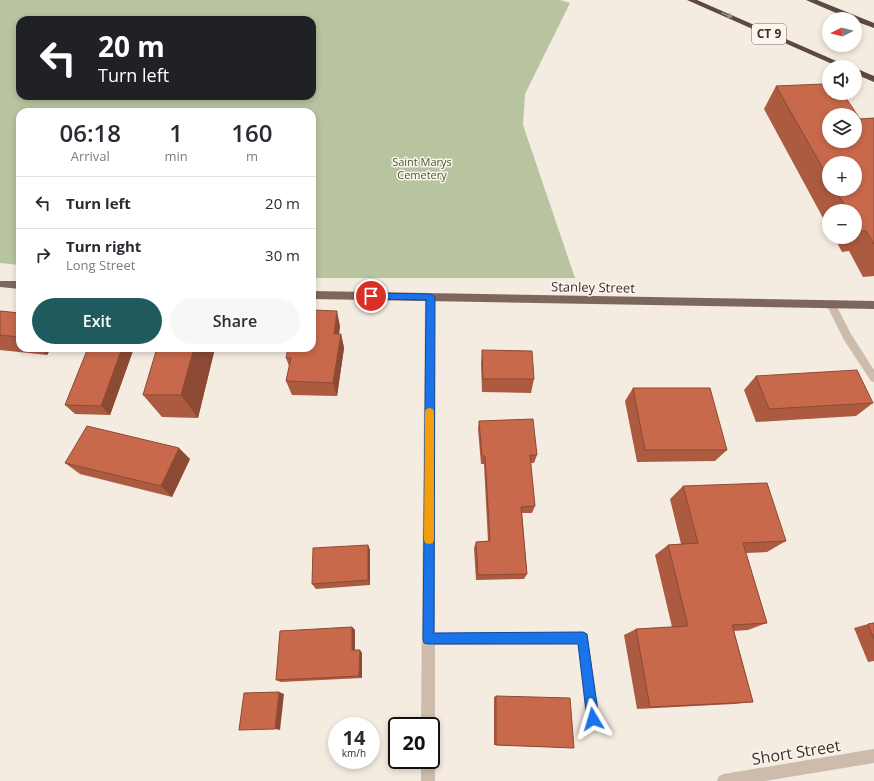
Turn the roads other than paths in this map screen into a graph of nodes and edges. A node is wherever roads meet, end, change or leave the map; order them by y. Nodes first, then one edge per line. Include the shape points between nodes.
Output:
1 (691, 0) edge
2 (810, 0) edge
3 (874, 26) edge
4 (830, 60) edge
5 (862, 74) edge
6 (874, 79) edge
7 (0, 284) edge
8 (16, 285) edge
9 (316, 295) edge
10 (430, 297) junction
11 (831, 304) junction
12 (874, 305) edge
13 (874, 378) edge
14 (428, 639) junction
15 (428, 717) edge
16 (593, 719) dead end
17 (874, 756) edge
18 (428, 769) edge
19 (428, 781) edge
20 (724, 781) edge

1 -> 4 highway, CT 9
2 - 3 highway
5 - 6 highway
7 - 8 main road
9 - 10 main road, Stanley Street
10 - 11 main road, Stanley Street
10 - 14 street
11 - 12 main road, Stanley Street
11 - 13 street via 847,337
14 - 15 street
14 - 16 street via 583,638
17 - 20 street, Short Street
18 - 19 street

